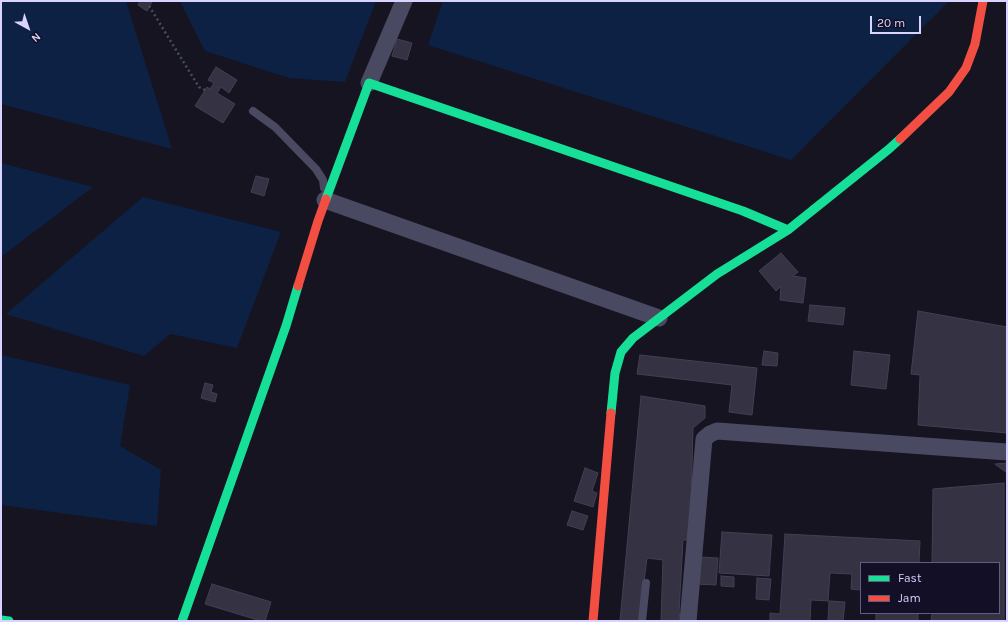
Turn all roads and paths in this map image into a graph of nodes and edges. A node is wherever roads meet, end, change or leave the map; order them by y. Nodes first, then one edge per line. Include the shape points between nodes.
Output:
1 (404, 1) edge
2 (983, 1) edge
3 (149, 6) dead end
4 (369, 83) junction
5 (204, 90) dead end
6 (254, 111) dead end
7 (325, 200) junction
8 (788, 230) junction
9 (659, 318) junction
10 (1007, 452) edge
11 (646, 583) dead end
12 (1, 620) edge
13 (8, 621) edge
14 (182, 621) edge
15 (593, 621) edge
16 (642, 621) edge
17 (688, 621) edge

1 - 4 street
2 - 8 street via 975,44 966,68 949,92 889,149
3 - 5 path via 199,87
4 - 7 street
4 - 8 street via 743,211
6 - 7 lane via 275,127 316,170 323,180
7 - 9 street
7 - 14 street via 286,326
8 - 9 street via 718,274
9 - 15 street via 633,338 621,352 615,374
10 - 17 street via 717,431 710,434 704,438
11 - 16 lane
12 - 13 street

